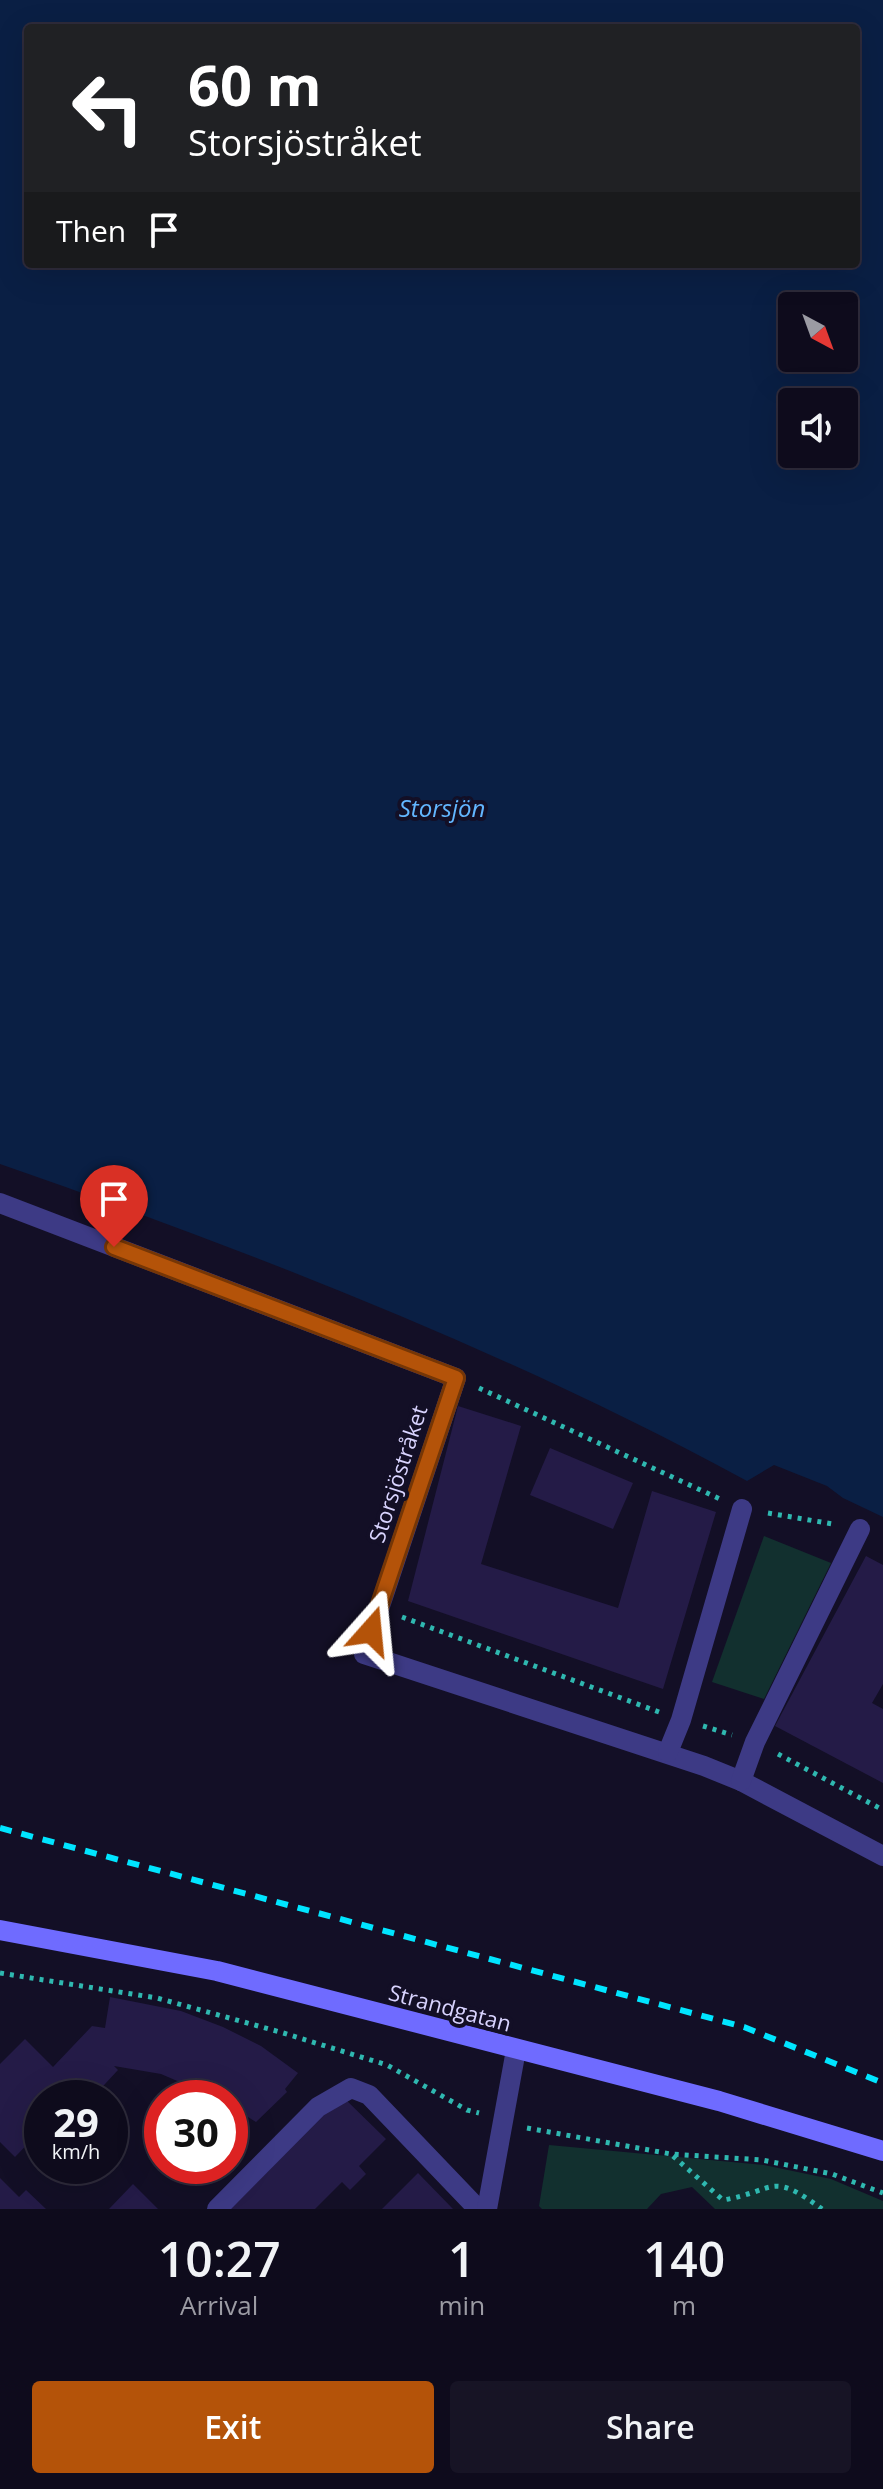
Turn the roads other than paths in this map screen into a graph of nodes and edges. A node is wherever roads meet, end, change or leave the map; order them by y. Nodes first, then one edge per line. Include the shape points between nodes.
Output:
1 (0, 1203) edge
2 (742, 1509) road end
3 (860, 1529) road end
4 (668, 1752) junction
5 (741, 1781) junction
6 (883, 1856) edge
7 (0, 1930) edge
8 (516, 2050) junction
9 (883, 2151) edge
10 (217, 2209) edge
11 (478, 2209) edge
12 (487, 2209) edge

1 - 4 street, Storsjöstråket via 456,1378 364,1654
2 - 4 street
3 - 5 street
4 - 5 street, Storsjöstråket
5 - 6 street, Storsjöstråket
7 - 8 main road, Strandgatan via 217,1971
8 - 9 main road, Strandgatan via 719,2101
8 - 12 street
10 - 11 street via 318,2107 351,2088 369,2095

